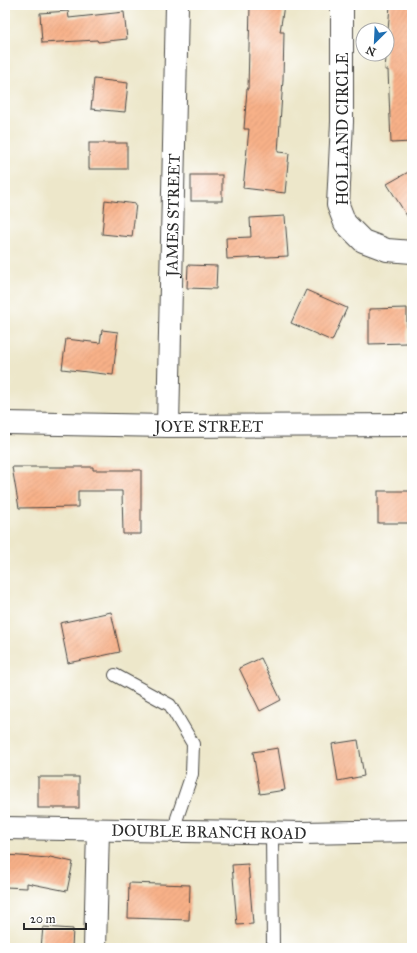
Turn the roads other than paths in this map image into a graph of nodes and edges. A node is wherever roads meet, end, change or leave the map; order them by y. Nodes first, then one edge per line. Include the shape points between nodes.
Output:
1 (177, 5) edge
2 (342, 5) edge
3 (412, 252) edge
4 (5, 423) edge
5 (412, 425) edge
6 (168, 426) junction
7 (115, 676) dead end
8 (5, 828) edge
9 (98, 830) junction
10 (176, 831) junction
11 (412, 831) edge
12 (272, 833) junction
13 (95, 948) edge
14 (273, 948) edge

1 - 6 street, JAMES STREET
2 - 3 street, HOLLAND CIRCLE via 342,122 338,205 345,223 363,241 387,250
4 - 6 street, JOYE STREET
5 - 6 street, JOYE STREET
7 - 10 lane via 170,705 194,744 192,774 177,818
8 - 9 street, DOUBLE BRANCH ROAD
9 - 10 street, DOUBLE BRANCH ROAD
9 - 13 street
10 - 12 street, DOUBLE BRANCH ROAD
11 - 12 street, DOUBLE BRANCH ROAD
12 - 14 lane

